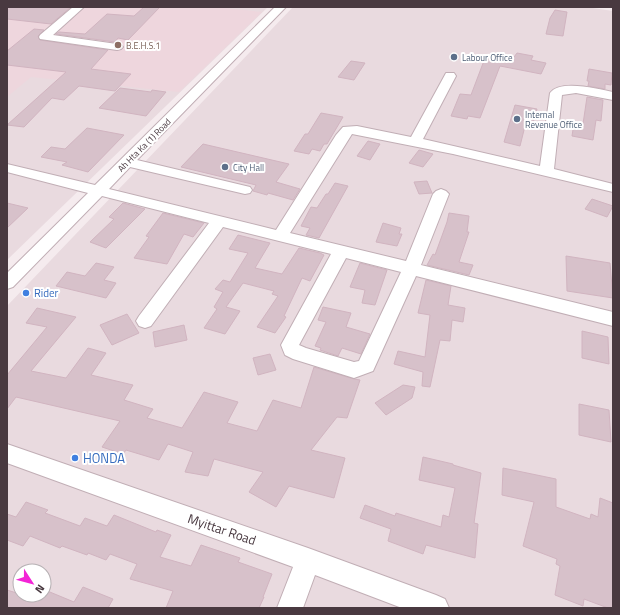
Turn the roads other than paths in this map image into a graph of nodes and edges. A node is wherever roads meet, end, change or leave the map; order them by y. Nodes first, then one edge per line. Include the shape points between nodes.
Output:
1 (79, 7) edge
2 (281, 7) edge
3 (117, 47) dead end
4 (450, 76) dead end
5 (613, 96) edge
6 (415, 142) junction
7 (127, 162) junction
8 (7, 168) edge
9 (547, 171) junction
10 (613, 188) edge
11 (245, 190) dead end
12 (98, 191) junction
13 (441, 194) dead end
14 (219, 221) junction
15 (280, 236) junction
16 (341, 252) junction
17 (411, 269) junction
18 (7, 283) edge
19 (613, 319) edge
20 (145, 321) dead end
21 (7, 453) edge
22 (308, 560) junction
23 (290, 608) edge
24 (436, 608) edge

1 - 3 street via 44,37
2 - 7 street, Ah Hta Ka (1) Road
4 - 6 street
5 - 9 street via 571,89 556,93
6 - 9 street
6 - 15 street via 348,130
7 - 11 street
7 - 12 street, Ah Hta Ka (1) Road
8 - 12 street
9 - 10 street
12 - 14 street
12 - 18 street, Ah Hta Ka (1) Road
13 - 17 street
14 - 15 street
14 - 20 street
15 - 16 street
16 - 17 street
16 - 17 street via 290,345 292,350 300,354 354,370 366,366
17 - 19 street
21 - 22 street, Myittar Road
22 - 23 street
22 - 24 street, Myittar Road

